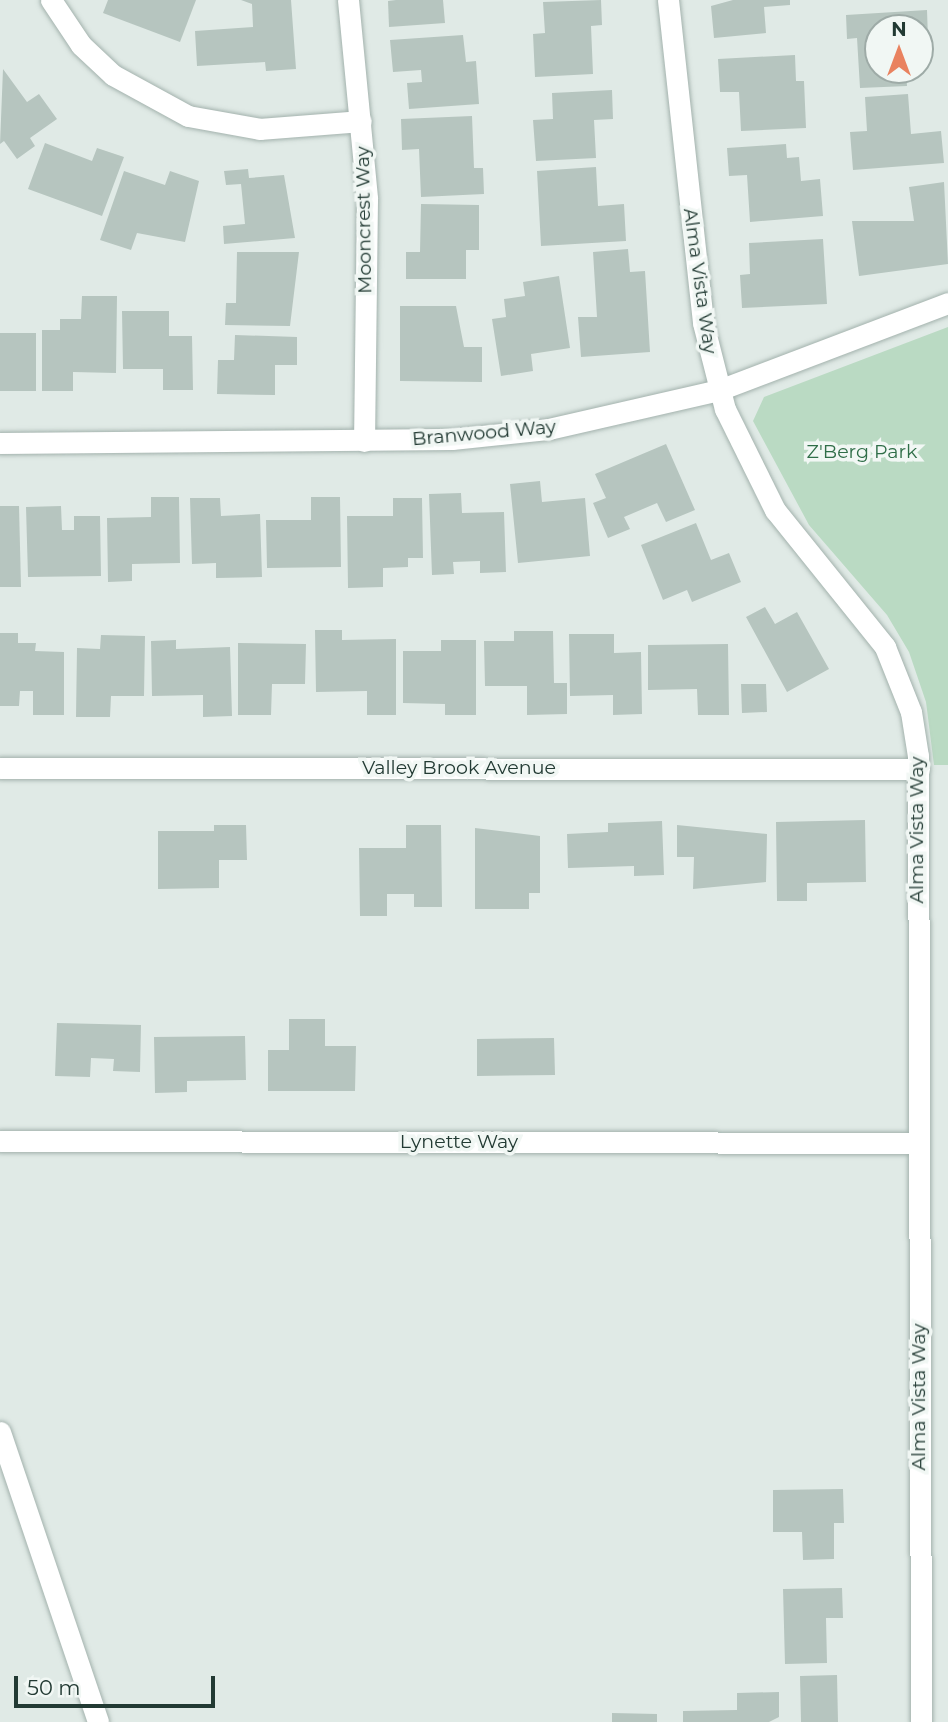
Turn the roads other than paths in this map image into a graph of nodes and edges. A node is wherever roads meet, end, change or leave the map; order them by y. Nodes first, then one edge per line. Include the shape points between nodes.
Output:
1 (51, 0) edge
2 (348, 0) edge
3 (668, 0) edge
4 (361, 121) junction
5 (948, 303) edge
6 (719, 390) junction
7 (364, 441) junction
8 (0, 443) edge
9 (0, 768) edge
10 (919, 769) junction
11 (0, 1141) edge
12 (917, 1143) junction
13 (0, 1432) edge
14 (98, 1722) edge
15 (921, 1722) edge

1 - 4 street via 81,45 113,75 188,116 260,129
2 - 4 street, Mooncrest Way
3 - 6 street, Alma Vista Way via 703,323
4 - 7 street, Mooncrest Way via 367,199
5 - 6 street, Branwood Way
6 - 7 street, Branwood Way via 549,429
6 - 10 street, Alma Vista Way via 775,510 891,659 911,712
7 - 8 street, Branwood Way
9 - 10 street, Valley Brook Avenue
10 - 12 street, Alma Vista Way
11 - 12 street, Lynette Way
12 - 15 street, Alma Vista Way
13 - 14 street

